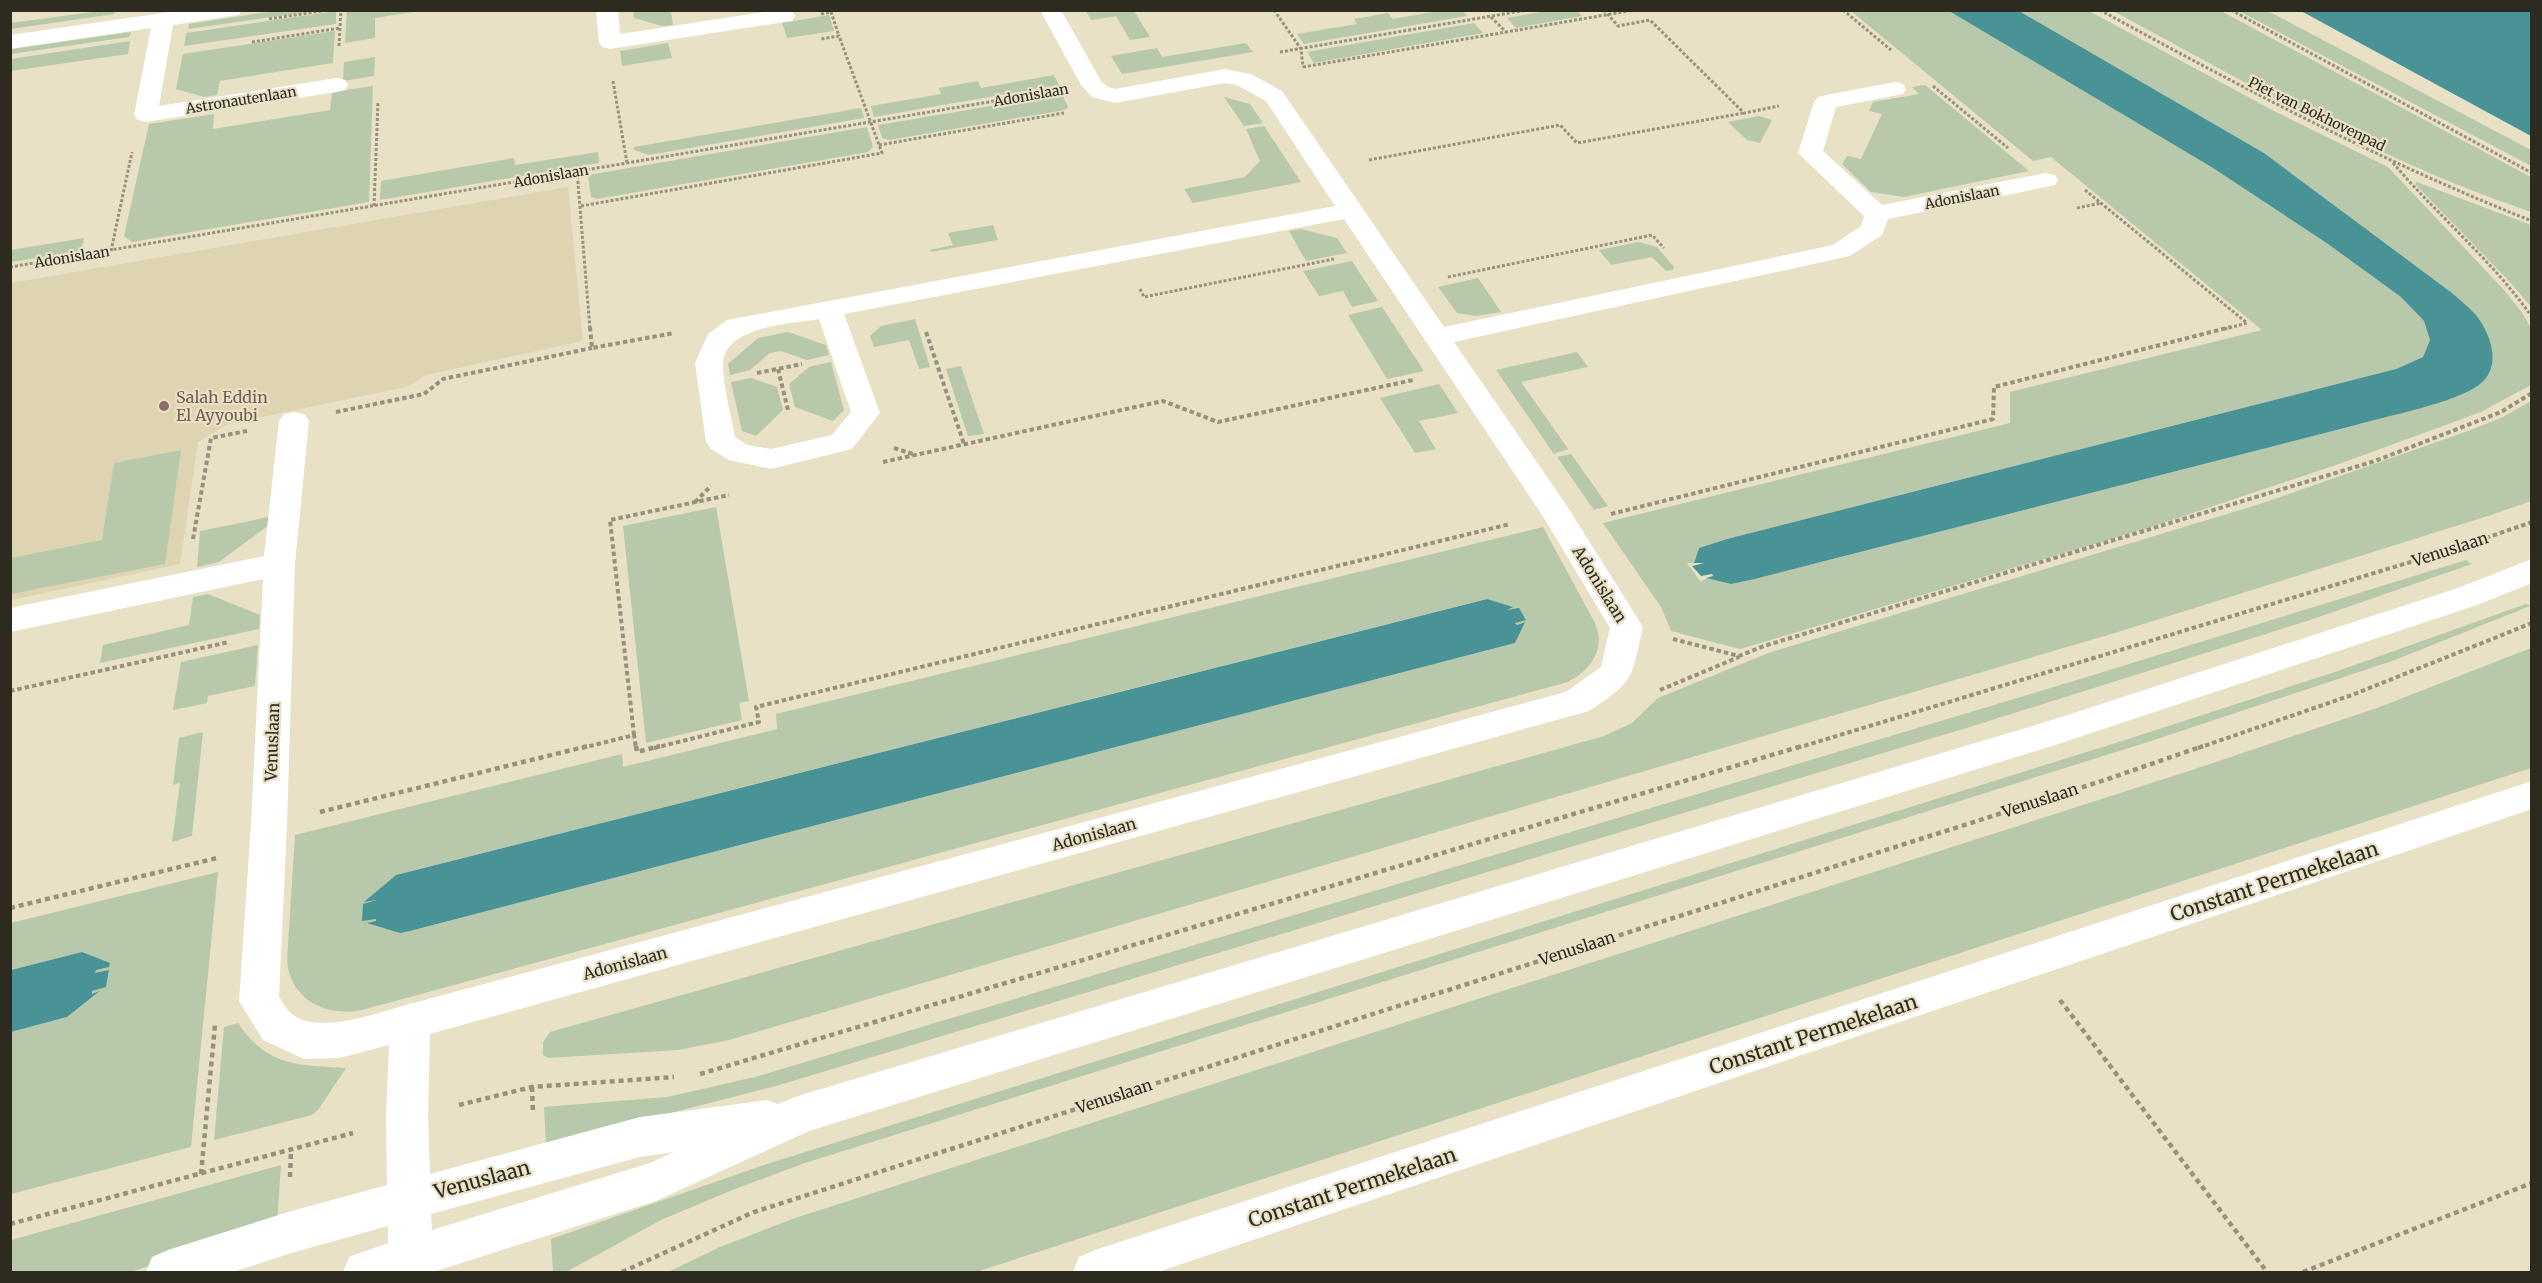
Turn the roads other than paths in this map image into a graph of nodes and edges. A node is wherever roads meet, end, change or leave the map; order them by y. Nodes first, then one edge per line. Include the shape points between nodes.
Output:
1 (231, 10) edge
2 (607, 10) edge
3 (1050, 10) edge
4 (784, 16) dead end
5 (163, 20) junction
6 (10, 42) edge
7 (337, 85) road end
8 (1895, 89) dead end
9 (2046, 180) road end
10 (1352, 210) junction
11 (1877, 214) junction
12 (829, 309) junction
13 (1437, 337) junction
14 (294, 421) road end
15 (279, 564) junction
16 (2532, 570) edge
17 (10, 620) edge
18 (2532, 795) edge
19 (410, 1022) junction
20 (801, 1114) junction
21 (410, 1198) junction
22 (411, 1265) edge
23 (168, 1272) edge
24 (365, 1272) edge
25 (1095, 1272) edge

1 - 5 street
2 - 4 street via 610,42
3 - 10 street, Adonislaan via 1100,93 1115,96 1225,76 1243,79 1274,96
5 - 6 street
5 - 7 street, Astronautenlaan via 146,115
8 - 11 street via 1826,102 1810,153
9 - 11 street, Adonislaan
10 - 12 street
10 - 13 street, Adonislaan
11 - 13 street via 1874,230 1841,251
12 - 12 street via 737,326 718,340 709,363 721,442 739,453 771,459 842,442 866,414
13 - 19 street, Adonislaan via 1560,519 1627,627 1616,673 1603,685 1577,702
14 - 15 street, Venuslaan
15 - 17 street
15 - 19 street, Venuslaan via 259,1001 277,1028 304,1041 339,1040
16 - 20 street, Venuslaan via 2466,597 2055,732
18 - 25 street, Constant Permekelaan
19 - 21 street
20 - 21 street, Venuslaan via 640,1137
20 - 22 street, Venuslaan via 656,1181
21 - 22 street
21 - 23 street, Venuslaan
22 - 24 street, Venuslaan

